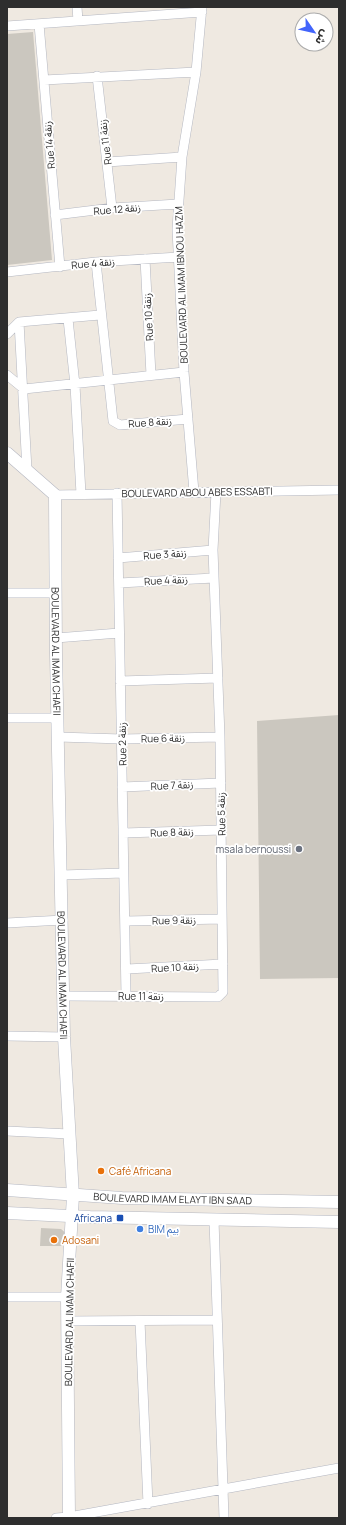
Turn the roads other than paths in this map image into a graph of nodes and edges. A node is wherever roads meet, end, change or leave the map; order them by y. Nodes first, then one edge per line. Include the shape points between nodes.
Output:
1 (77, 7) edge
2 (202, 10) edge
3 (78, 21) junction
4 (39, 24) junction
5 (7, 26) edge
6 (196, 72) junction
7 (97, 76) junction
8 (44, 80) junction
9 (182, 157) junction
10 (107, 162) junction
11 (178, 204) junction
12 (112, 208) junction
13 (56, 216) junction
14 (179, 257) junction
15 (145, 259) junction
16 (96, 262) junction
17 (60, 267) junction
18 (7, 272) edge
19 (100, 315) junction
20 (68, 319) junction
21 (19, 322) junction
22 (7, 334) edge
23 (184, 372) junction
24 (151, 375) junction
25 (7, 376) edge
26 (108, 379) junction
27 (75, 385) junction
28 (24, 389) junction
29 (188, 420) junction
30 (7, 453) edge
31 (26, 470) junction
32 (339, 490) edge
33 (194, 492) junction
34 (216, 492) junction
35 (117, 493) junction
36 (81, 494) junction
37 (55, 495) junction
38 (213, 550) junction
39 (118, 558) junction
40 (214, 578) junction
41 (119, 583) junction
42 (7, 593) edge
43 (56, 593) junction
44 (119, 633) junction
45 (56, 638) junction
46 (218, 678) junction
47 (120, 681) junction
48 (7, 718) edge
49 (58, 718) junction
50 (58, 737) junction
51 (220, 737) junction
52 (122, 739) junction
53 (221, 783) junction
54 (122, 787) junction
55 (222, 830) junction
56 (123, 833) junction
57 (123, 873) junction
58 (62, 875) junction
59 (222, 919) junction
60 (63, 920) junction
61 (126, 920) junction
62 (7, 923) edge
63 (223, 964) junction
64 (127, 969) junction
65 (126, 995) junction
66 (64, 996) junction
67 (218, 997) joint
68 (7, 1036) edge
69 (64, 1037) junction
70 (7, 1131) edge
71 (69, 1134) junction
72 (7, 1190) edge
73 (73, 1196) junction
74 (339, 1202) edge
75 (7, 1213) edge
76 (72, 1216) junction
77 (214, 1220) junction
78 (339, 1222) edge
79 (7, 1297) edge
80 (67, 1298) junction
81 (216, 1320) junction
82 (68, 1321) junction
83 (140, 1321) junction
84 (339, 1468) edge
85 (222, 1491) junction
86 (148, 1504) junction
87 (56, 1518) edge
88 (69, 1518) edge
89 (224, 1518) edge

1 - 3 street
2 - 3 street
2 - 6 street, BOULEVARD AL IMAM IBNOU HAZM
3 - 4 street
4 - 5 street
4 - 8 street, Rue 14 زنقة
6 - 7 street
6 - 9 street, BOULEVARD AL IMAM IBNOU HAZM
7 - 8 street
7 - 10 street, Rue 11 زنقة
8 - 13 street, Rue 14 زنقة
9 - 10 street
9 - 11 street, BOULEVARD AL IMAM IBNOU HAZM
10 - 12 street, Rue 11 زنقة
11 - 12 street, Rue 12 زنقة
11 - 14 street, BOULEVARD AL IMAM IBNOU HAZM
12 - 13 street, Rue 12 زنقة
13 - 17 street, Rue 14 زنقة
14 - 15 street, Rue 4 زنقة
14 - 23 street, BOULEVARD AL IMAM IBNOU HAZM
15 - 16 street, Rue 4 زنقة
15 - 24 street, Rue 10 زنقة
16 - 17 street, Rue 4 زنقة
16 - 19 street
17 - 18 street, Rue 4 زنقة
19 - 20 street
19 - 26 street
20 - 21 street
20 - 27 street
21 - 22 street
21 - 28 street
23 - 24 street
23 - 29 street, BOULEVARD AL IMAM IBNOU HAZM
24 - 26 street
25 - 28 street
26 - 27 street
26 - 29 street, Rue 8 زنقة via 113,422 120,425
27 - 28 street
27 - 36 street
28 - 31 street
29 - 33 street, BOULEVARD AL IMAM IBNOU HAZM
30 - 31 street
31 - 37 street
32 - 34 street, BOULEVARD ABOU ABES ESSABTI
33 - 34 street, BOULEVARD ABOU ABES ESSABTI
33 - 35 street, BOULEVARD ABOU ABES ESSABTI
34 - 38 street, Rue 5 زنقة
35 - 36 street, BOULEVARD ABOU ABES ESSABTI
35 - 39 street, Rue 2 زنقة
36 - 37 street, BOULEVARD ABOU ABES ESSABTI
37 - 43 street, BOULEVARD AL IMAM CHAFII
38 - 39 street, Rue 3 زنقة
38 - 40 street, Rue 5 زنقة
39 - 41 street, Rue 2 زنقة
40 - 41 street, Rue 4 زنقة
40 - 46 street, Rue 5 زنقة
41 - 44 street, Rue 2 زنقة
42 - 43 street
43 - 45 street, BOULEVARD AL IMAM CHAFII
44 - 45 street
44 - 47 street, Rue 2 زنقة
45 - 49 street, BOULEVARD AL IMAM CHAFII
46 - 47 street
46 - 51 street, Rue 5 زنقة
47 - 52 street, Rue 2 زنقة
48 - 49 street
49 - 50 street, BOULEVARD AL IMAM CHAFII
50 - 52 street, Rue 6 زنقة
50 - 58 street, BOULEVARD AL IMAM CHAFII
51 - 52 street, Rue 6 زنقة
51 - 53 street, Rue 5 زنقة
52 - 54 street, Rue 2 زنقة
53 - 54 street, Rue 7 زنقة
53 - 55 street, Rue 5 زنقة
54 - 56 street, Rue 2 زنقة
55 - 56 street, Rue 8 زنقة
55 - 59 street, Rue 5 زنقة
56 - 57 street, Rue 2 زنقة
57 - 58 street
57 - 61 street, Rue 2 زنقة
58 - 60 street, BOULEVARD AL IMAM CHAFII
59 - 61 street, Rue 9 زنقة
59 - 63 street, Rue 5 زنقة
60 - 62 street
60 - 66 street, BOULEVARD AL IMAM CHAFII
61 - 64 street, Rue 2 زنقة
63 - 64 street, Rue 10 زنقة
63 - 67 street, Rue 5 زنقة via 223,992
64 - 65 street, Rue 2 زنقة
65 - 66 street, Rue 11 زنقة
65 - 67 street, Rue 11 زنقة
66 - 69 street, BOULEVARD AL IMAM CHAFII
68 - 69 street
69 - 71 street, BOULEVARD AL IMAM CHAFII
70 - 71 street
71 - 73 street, BOULEVARD AL IMAM CHAFII
72 - 73 street, BOULEVARD IMAM ELAYT IBN SAAD
73 - 74 street, BOULEVARD IMAM ELAYT IBN SAAD
73 - 76 street, BOULEVARD AL IMAM CHAFII
75 - 76 street, BOULEVARD IMAM ELAYT IBN SAAD
76 - 77 street, BOULEVARD IMAM ELAYT IBN SAAD
76 - 80 street, BOULEVARD AL IMAM CHAFII
77 - 78 street, BOULEVARD IMAM ELAYT IBN SAAD
77 - 81 street
79 - 80 street
80 - 82 street, BOULEVARD AL IMAM CHAFII
81 - 83 street
81 - 85 street
82 - 83 street
82 - 88 street, BOULEVARD AL IMAM CHAFII
83 - 86 street
84 - 85 street
85 - 86 street
85 - 89 street
86 - 88 street
87 - 88 street

